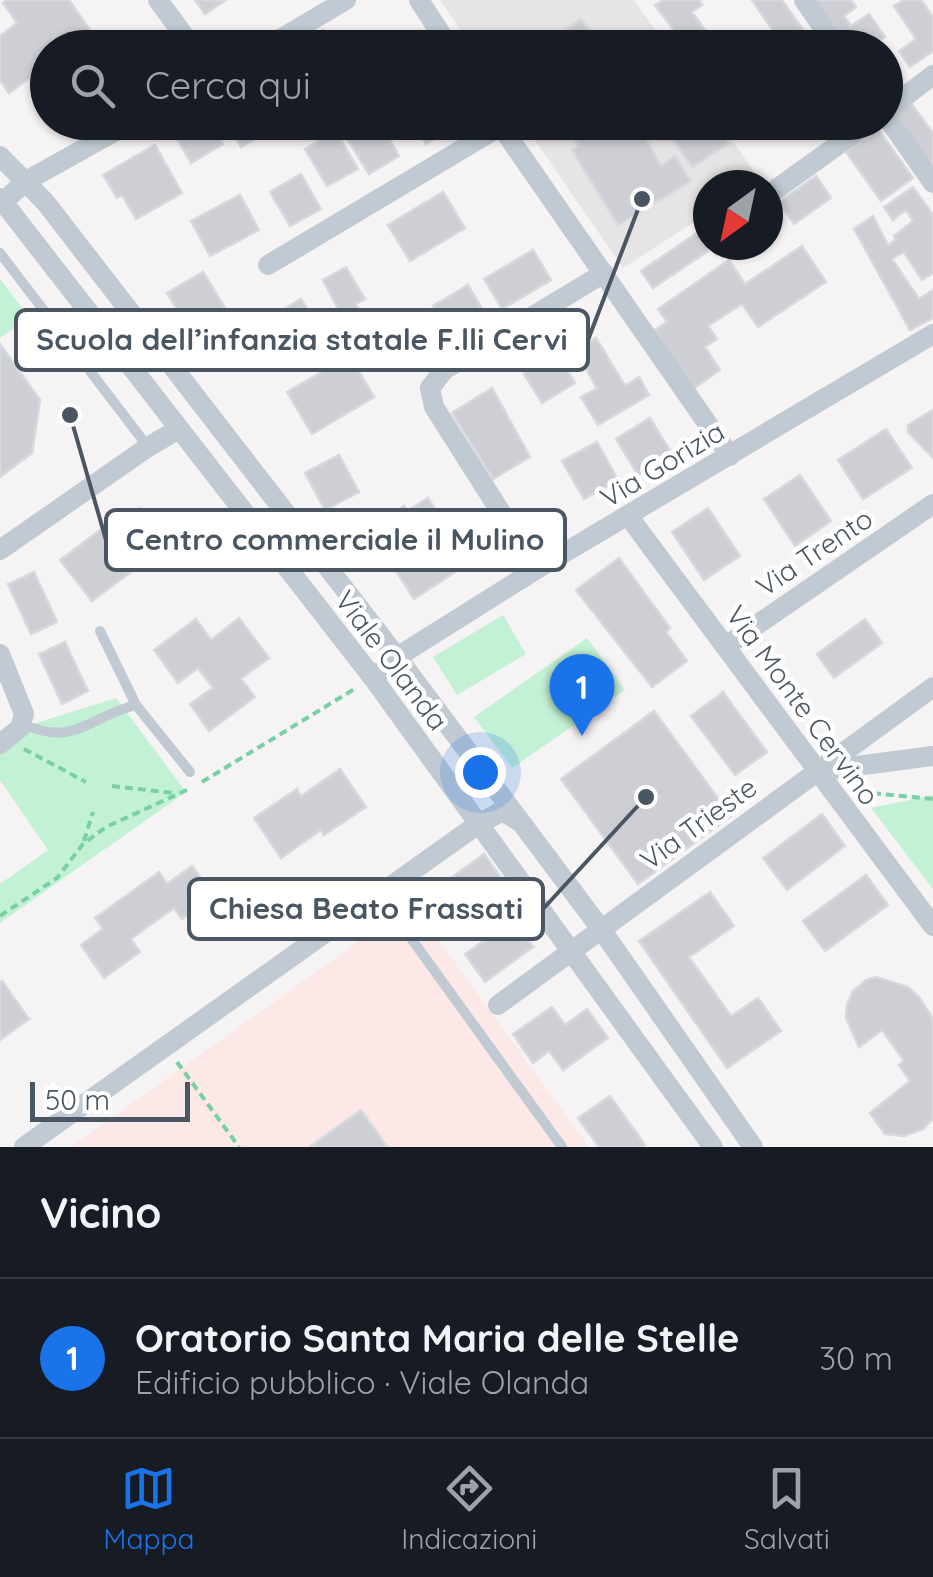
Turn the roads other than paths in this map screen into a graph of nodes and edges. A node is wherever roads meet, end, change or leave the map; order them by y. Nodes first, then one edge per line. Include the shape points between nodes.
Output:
1 (158, 0) edge
2 (346, 0) edge
3 (419, 0) edge
4 (804, 0) edge
5 (180, 30) edge
6 (295, 30) edge
7 (438, 30) edge
8 (825, 30) edge
9 (933, 75) edge
10 (903, 100) edge
11 (903, 139) edge
12 (100, 140) edge
13 (473, 140) edge
14 (511, 140) edge
15 (845, 140) edge
16 (0, 156) edge
17 (26, 181) junction
18 (933, 182) edge
19 (783, 184) edge
20 (2, 200) edge
21 (0, 253) edge
22 (268, 264) dead end
23 (604, 273) junction
24 (933, 334) edge
25 (178, 430) junction
26 (148, 447) junction
27 (730, 456) junction
28 (933, 504) edge
29 (629, 517) junction
30 (0, 550) edge
31 (537, 569) junction
32 (100, 631) dead end
33 (726, 646) junction
34 (0, 654) edge
35 (397, 658) junction
36 (373, 678) junction
37 (933, 687) edge
38 (136, 705) junction
39 (12, 734) edge
40 (933, 756) edge
41 (816, 771) junction
42 (190, 772) dead end
43 (522, 823) junction
44 (480, 824) junction
45 (379, 894) junction
46 (933, 926) edge
47 (601, 929) junction
48 (572, 951) junction
49 (498, 1005) dead end
50 (24, 1147) edge
51 (562, 1147) edge
52 (713, 1147) edge
53 (753, 1147) edge

1 - 5 street
2 - 6 street
3 - 7 street
4 - 8 street
9 - 10 street
11 - 18 street
12 - 17 street
13 - 22 street
14 - 23 street
15 - 19 street
16 - 17 street, Viale Olanda
17 - 20 street
17 - 35 street, Viale Olanda
20 - 25 street, Viale Olanda
21 - 26 lane
23 - 27 street
23 - 31 street via 444,370 430,388 434,407
24 - 27 street, Via Gorizia
25 - 26 street
25 - 36 street, Viale Olanda
26 - 30 street
27 - 29 street, Via Gorizia
28 - 33 street, Via Trento
29 - 31 street, Via Gorizia
29 - 33 street, Via Monte Cervino
31 - 35 street, Via Gorizia
32 - 38 lane
33 - 41 street, Via Monte Cervino
34 - 39 street via 23,711
35 - 36 street, Via Gorizia
35 - 43 street, Viale Olanda
36 - 44 street, Viale Olanda
37 - 41 street, Via Trieste
38 - 39 lane via 60,735
38 - 42 lane
40 - 41 street
41 - 46 street, Via Monte Cervino
41 - 47 street, Via Trieste
43 - 44 street via 502,811
43 - 47 street, Viale Olanda
44 - 45 street
44 - 48 street, Viale Olanda
45 - 50 street
45 - 51 lane
47 - 48 street, Via Trieste
47 - 53 street, Viale Olanda
48 - 49 street, Via Trieste
48 - 52 street, Viale Olanda

